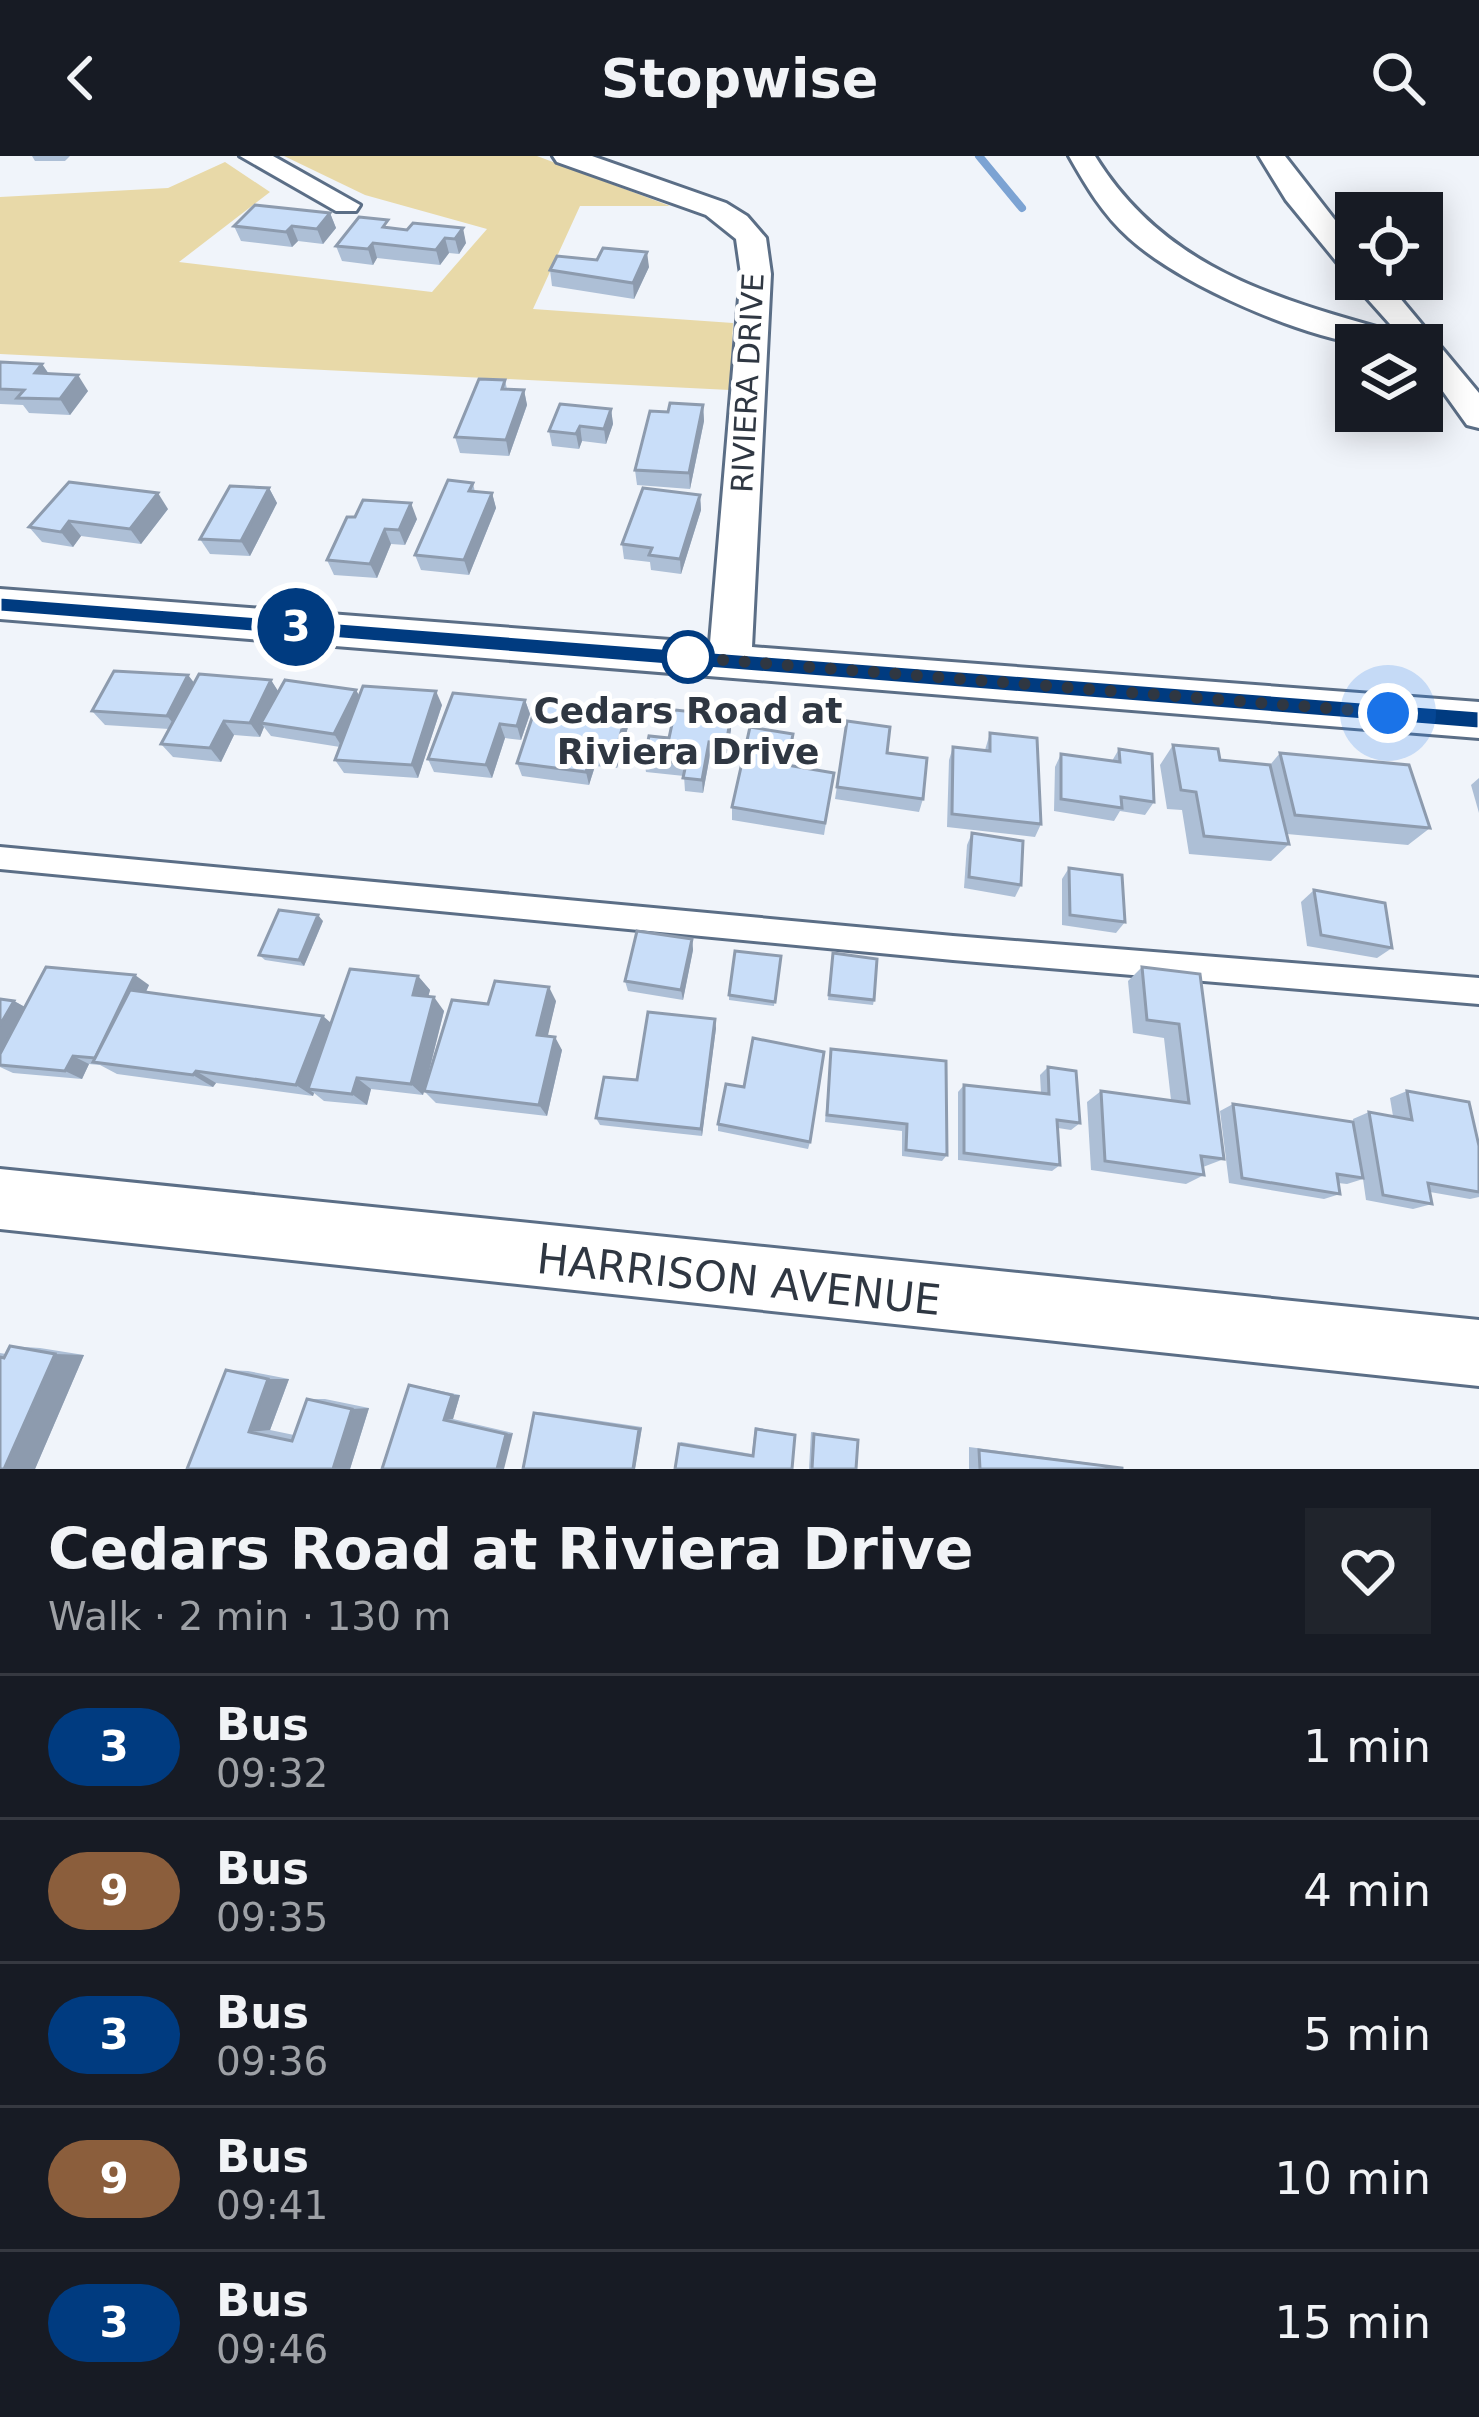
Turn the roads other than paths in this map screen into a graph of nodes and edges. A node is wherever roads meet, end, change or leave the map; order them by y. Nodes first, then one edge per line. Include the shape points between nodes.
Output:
1 (254, 156) edge
2 (566, 156) edge
3 (1082, 156) edge
4 (1272, 156) edge
5 (346, 205) dead end
6 (1335, 241) edge
7 (1339, 324) edge
8 (1443, 377) edge
9 (1479, 417) edge
10 (0, 604) edge
11 (730, 661) junction
12 (1479, 720) edge
13 (0, 858) edge
14 (1479, 991) edge
15 (0, 1199) edge
16 (1479, 1353) edge

1 - 5 street
2 - 11 street, RIVIERA DRIVE via 716,209 751,238 755,309
3 - 7 street via 1114,209 1163,253 1252,296
4 - 6 street
8 - 9 street
10 - 11 street
11 - 12 street
13 - 14 lane
15 - 16 street, HARRISON AVENUE

